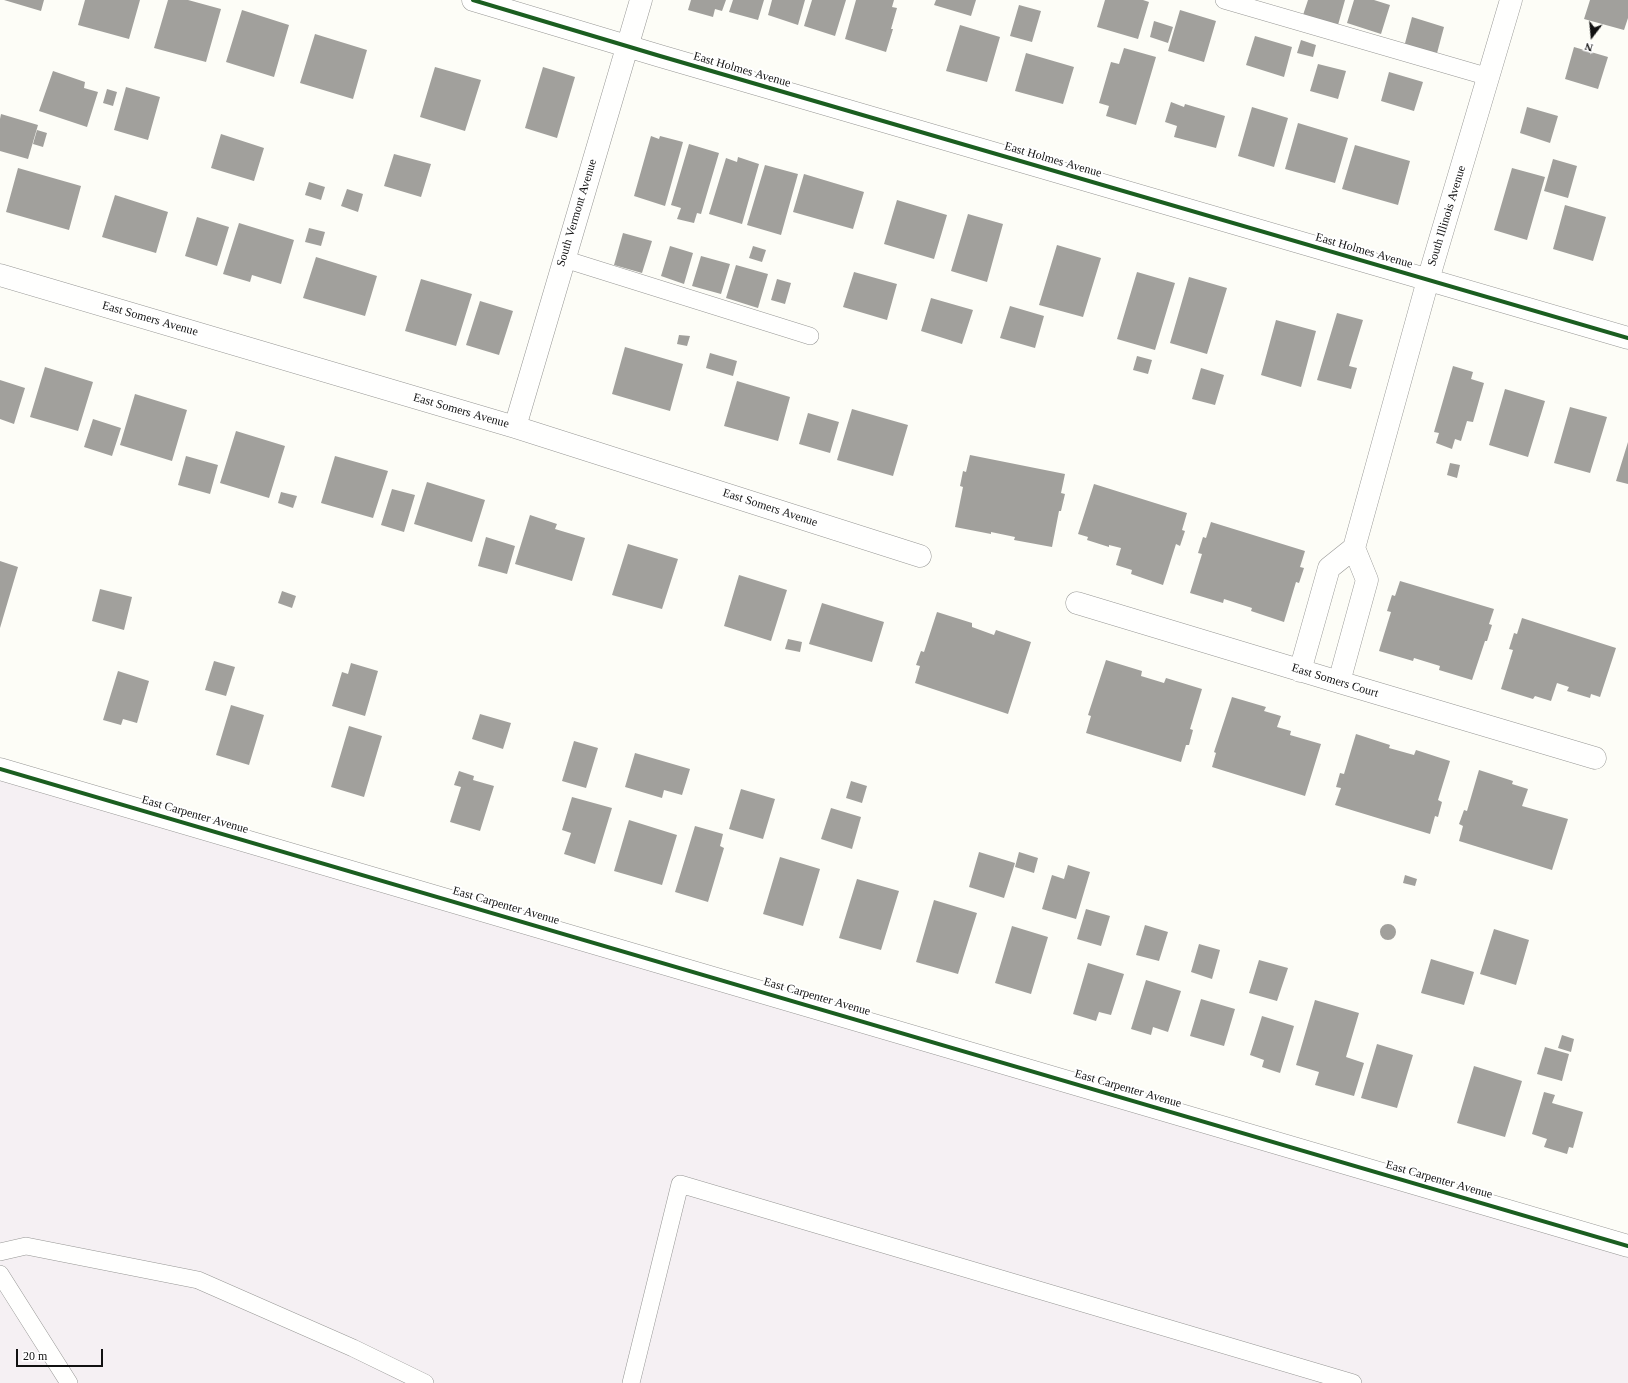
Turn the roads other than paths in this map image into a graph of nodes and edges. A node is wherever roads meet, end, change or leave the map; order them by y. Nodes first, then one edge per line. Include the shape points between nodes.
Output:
1 (474, 0) edge
2 (641, 0) edge
3 (1224, 0) edge
4 (1511, 0) edge
5 (627, 46) junction
6 (1489, 77) junction
7 (564, 259) junction
8 (0, 275) edge
9 (1428, 280) junction
10 (810, 336) dead end
11 (1628, 338) edge
12 (515, 426) junction
13 (1354, 548) junction
14 (925, 557) dead end
15 (1077, 603) dead end
16 (1300, 671) junction
17 (1339, 682) junction
18 (1595, 758) dead end
19 (0, 769) edge
20 (1628, 1246) edge
21 (0, 1252) edge
22 (0, 1274) edge
23 (69, 1383) edge
24 (425, 1383) edge
25 (631, 1383) edge
26 (1353, 1383) edge

1 - 5 street, East Holmes Avenue
2 - 5 street, South Vermont Avenue
3 - 6 lane
4 - 6 street, South Illinois Avenue
5 - 7 street, South Vermont Avenue
5 - 9 street, East Holmes Avenue
6 - 9 street, South Illinois Avenue
7 - 10 lane
7 - 12 street, South Vermont Avenue
8 - 12 street, East Somers Avenue
9 - 11 street, East Holmes Avenue
9 - 13 street, South Illinois Avenue
12 - 14 street, East Somers Avenue
13 - 16 street via 1329,568
13 - 17 street via 1367,580
15 - 16 street, East Somers Court
16 - 17 street, East Somers Court
17 - 18 street, East Somers Court
19 - 20 street, East Carpenter Avenue
21 - 24 lane via 26,1246 198,1280 353,1348
22 - 23 lane
25 - 26 lane via 680,1184

